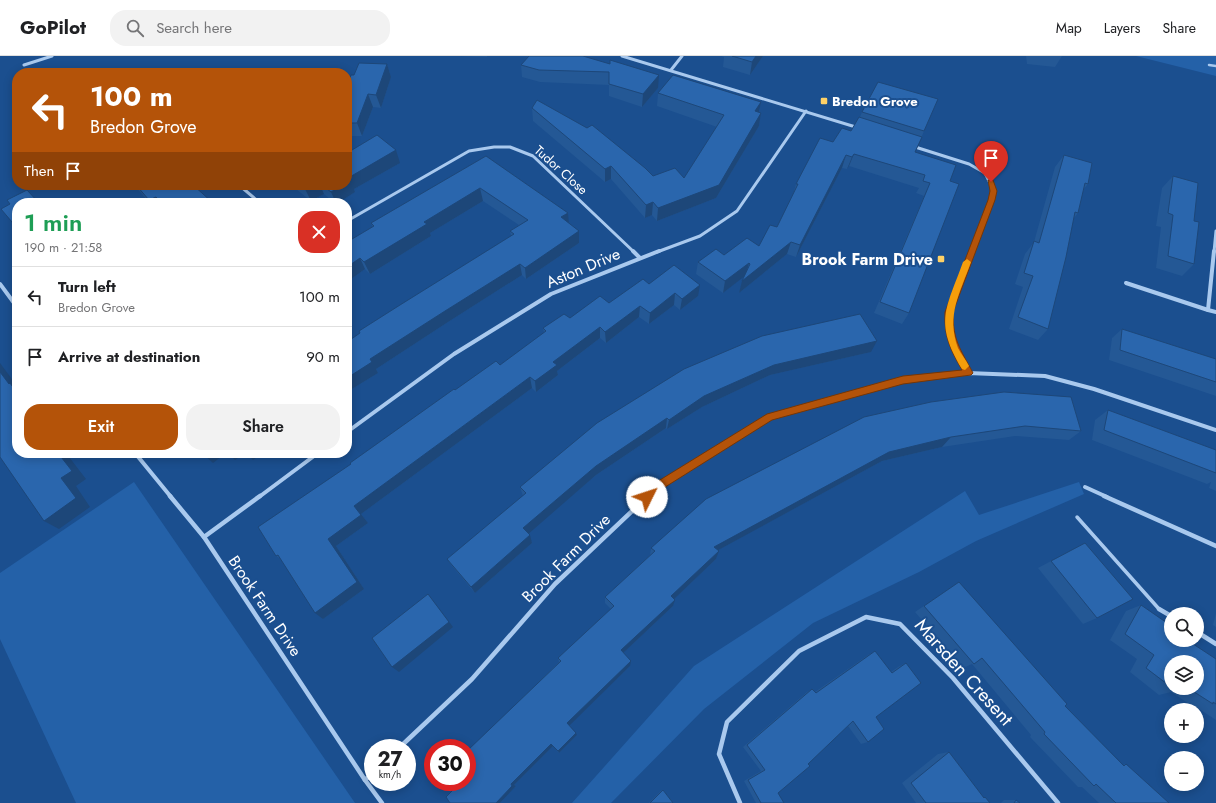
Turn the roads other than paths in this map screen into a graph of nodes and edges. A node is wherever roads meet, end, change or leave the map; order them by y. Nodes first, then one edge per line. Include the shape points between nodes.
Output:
1 (52, 56) edge
2 (622, 56) edge
3 (682, 56) edge
4 (24, 65) dead end
5 (1209, 65) dead end
6 (1216, 66) edge
7 (671, 70) junction
8 (806, 111) junction
9 (865, 130) edge
10 (910, 145) edge
11 (245, 190) edge
12 (254, 198) edge
13 (352, 218) edge
14 (1216, 231) edge
15 (640, 258) junction
16 (1126, 283) dead end
17 (0, 284) edge
18 (12, 300) edge
19 (1208, 310) junction
20 (1216, 312) edge
21 (968, 373) junction
22 (352, 428) edge
23 (1216, 430) edge
24 (139, 458) edge
25 (311, 458) edge
26 (1085, 487) dead end
27 (1077, 517) dead end
28 (204, 537) junction
29 (1216, 546) edge
30 (1159, 609) joint
31 (1164, 612) edge
32 (1204, 636) edge
33 (1216, 644) edge
34 (409, 739) edge
35 (364, 777) edge
36 (374, 791) edge
37 (382, 803) edge
38 (740, 803) edge
39 (1058, 803) edge

1 - 4 street
2 - 7 street
3 - 7 street
5 - 6 lane
7 - 8 street
8 - 9 street
8 - 15 street, Aston Drive via 737,211 700,236
10 - 21 street via 969,164 985,173 994,191 949,312 949,331 955,350
11 - 12 street
13 - 15 street, Tudor Close via 469,151 506,146 523,149 533,156
14 - 19 street
15 - 22 street, Aston Drive via 551,294 454,354
16 - 19 street
17 - 18 street
19 - 20 street
21 - 23 street, Brook Farm Drive via 1045,376 1094,389
21 - 34 street, Brook Farm Drive via 903,380 770,417 658,486 555,584 472,679
24 - 28 street, Brook Farm Drive
25 - 28 street
26 - 29 street
27 - 30 lane
28 - 35 street, Brook Farm Drive
30 - 31 street
32 - 33 street
36 - 37 street, Brook Farm Drive
38 - 39 street, Marsden Cresent via 719,754 727,722 799,651 866,617 900,624 953,678

